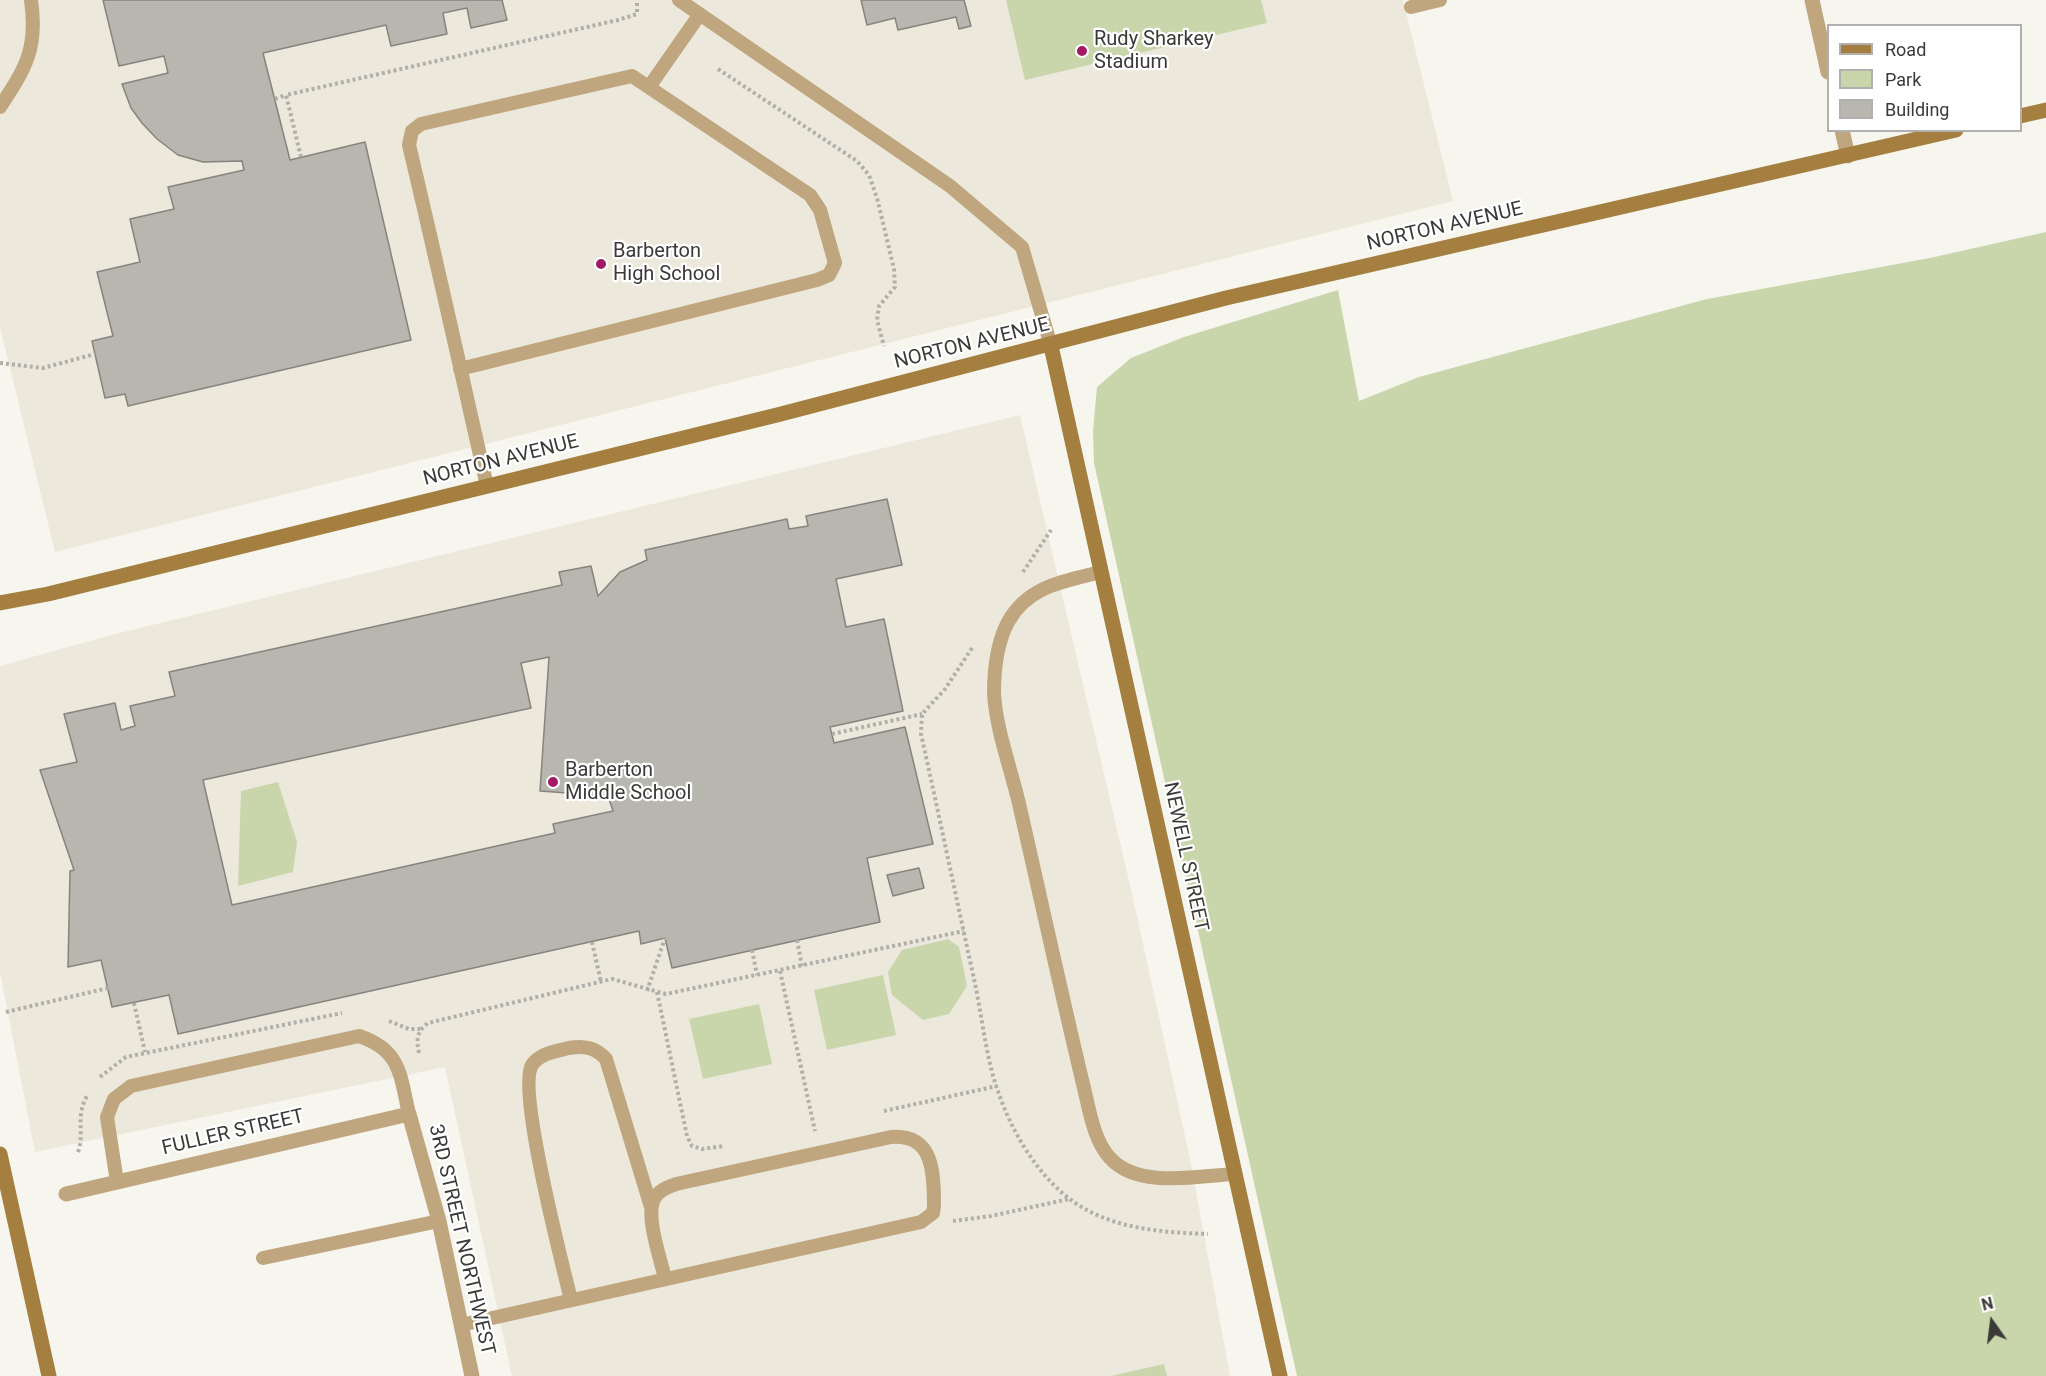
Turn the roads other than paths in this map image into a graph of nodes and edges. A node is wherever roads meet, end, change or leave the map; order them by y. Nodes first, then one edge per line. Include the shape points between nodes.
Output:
1 (31, 0) edge
2 (679, 0) edge
3 (1440, 0) edge
4 (1812, 0) edge
5 (1411, 7) dead end
6 (700, 14) junction
7 (1827, 68) edge
8 (649, 87) junction
9 (0, 107) edge
10 (2046, 110) edge
11 (2022, 116) edge
12 (1842, 132) edge
13 (1948, 132) edge
14 (1848, 156) junction
15 (1051, 346) junction
16 (460, 369) junction
17 (487, 486) junction
18 (1101, 572) junction
19 (0, 603) edge
20 (409, 1114) junction
21 (0, 1154) edge
22 (1234, 1174) junction
23 (117, 1182) junction
24 (66, 1194) dead end
25 (651, 1207) junction
26 (439, 1221) junction
27 (263, 1258) dead end
28 (665, 1279) junction
29 (571, 1300) junction
30 (461, 1325) junction
31 (49, 1376) edge
32 (472, 1376) edge
33 (1280, 1376) edge

1 - 9 lane via 35,25 30,57
2 - 6 lane
3 - 5 lane
4 - 7 street
6 - 8 lane
6 - 15 lane via 950,186 1022,247
8 - 16 lane via 632,76 623,76 421,124 412,131 409,145
8 - 16 lane via 810,195 820,210 835,263 829,275
10 - 11 main road
12 - 14 street
13 - 14 main road, NORTON AVENUE
14 - 15 main road, NORTON AVENUE via 1226,298
15 - 17 main road, NORTON AVENUE
15 - 18 main road, NEWELL STREET
16 - 17 lane
17 - 19 main road, NORTON AVENUE
18 - 22 main road, NEWELL STREET
18 - 22 lane via 1040,588 1020,604 1008,621 995,669 998,722 1083,1084 1096,1131 1109,1157 1124,1168 1153,1177
20 - 23 street, FULLER STREET
20 - 23 lane via 396,1061 380,1043 359,1036 131,1086 114,1099 107,1117
20 - 26 street, 3RD STREET NORTHWEST
21 - 31 main road
22 - 33 main road, NEWELL STREET
23 - 24 street, FULLER STREET
25 - 28 lane
25 - 28 lane via 663,1189 676,1184 891,1137 917,1140 925,1148 930,1167 933,1213 921,1222
25 - 29 lane via 606,1059 598,1050 577,1047 538,1059 529,1076 530,1112
26 - 27 lane
26 - 30 street, 3RD STREET NORTHWEST
28 - 29 lane
29 - 30 lane
30 - 32 street, 3RD STREET NORTHWEST

